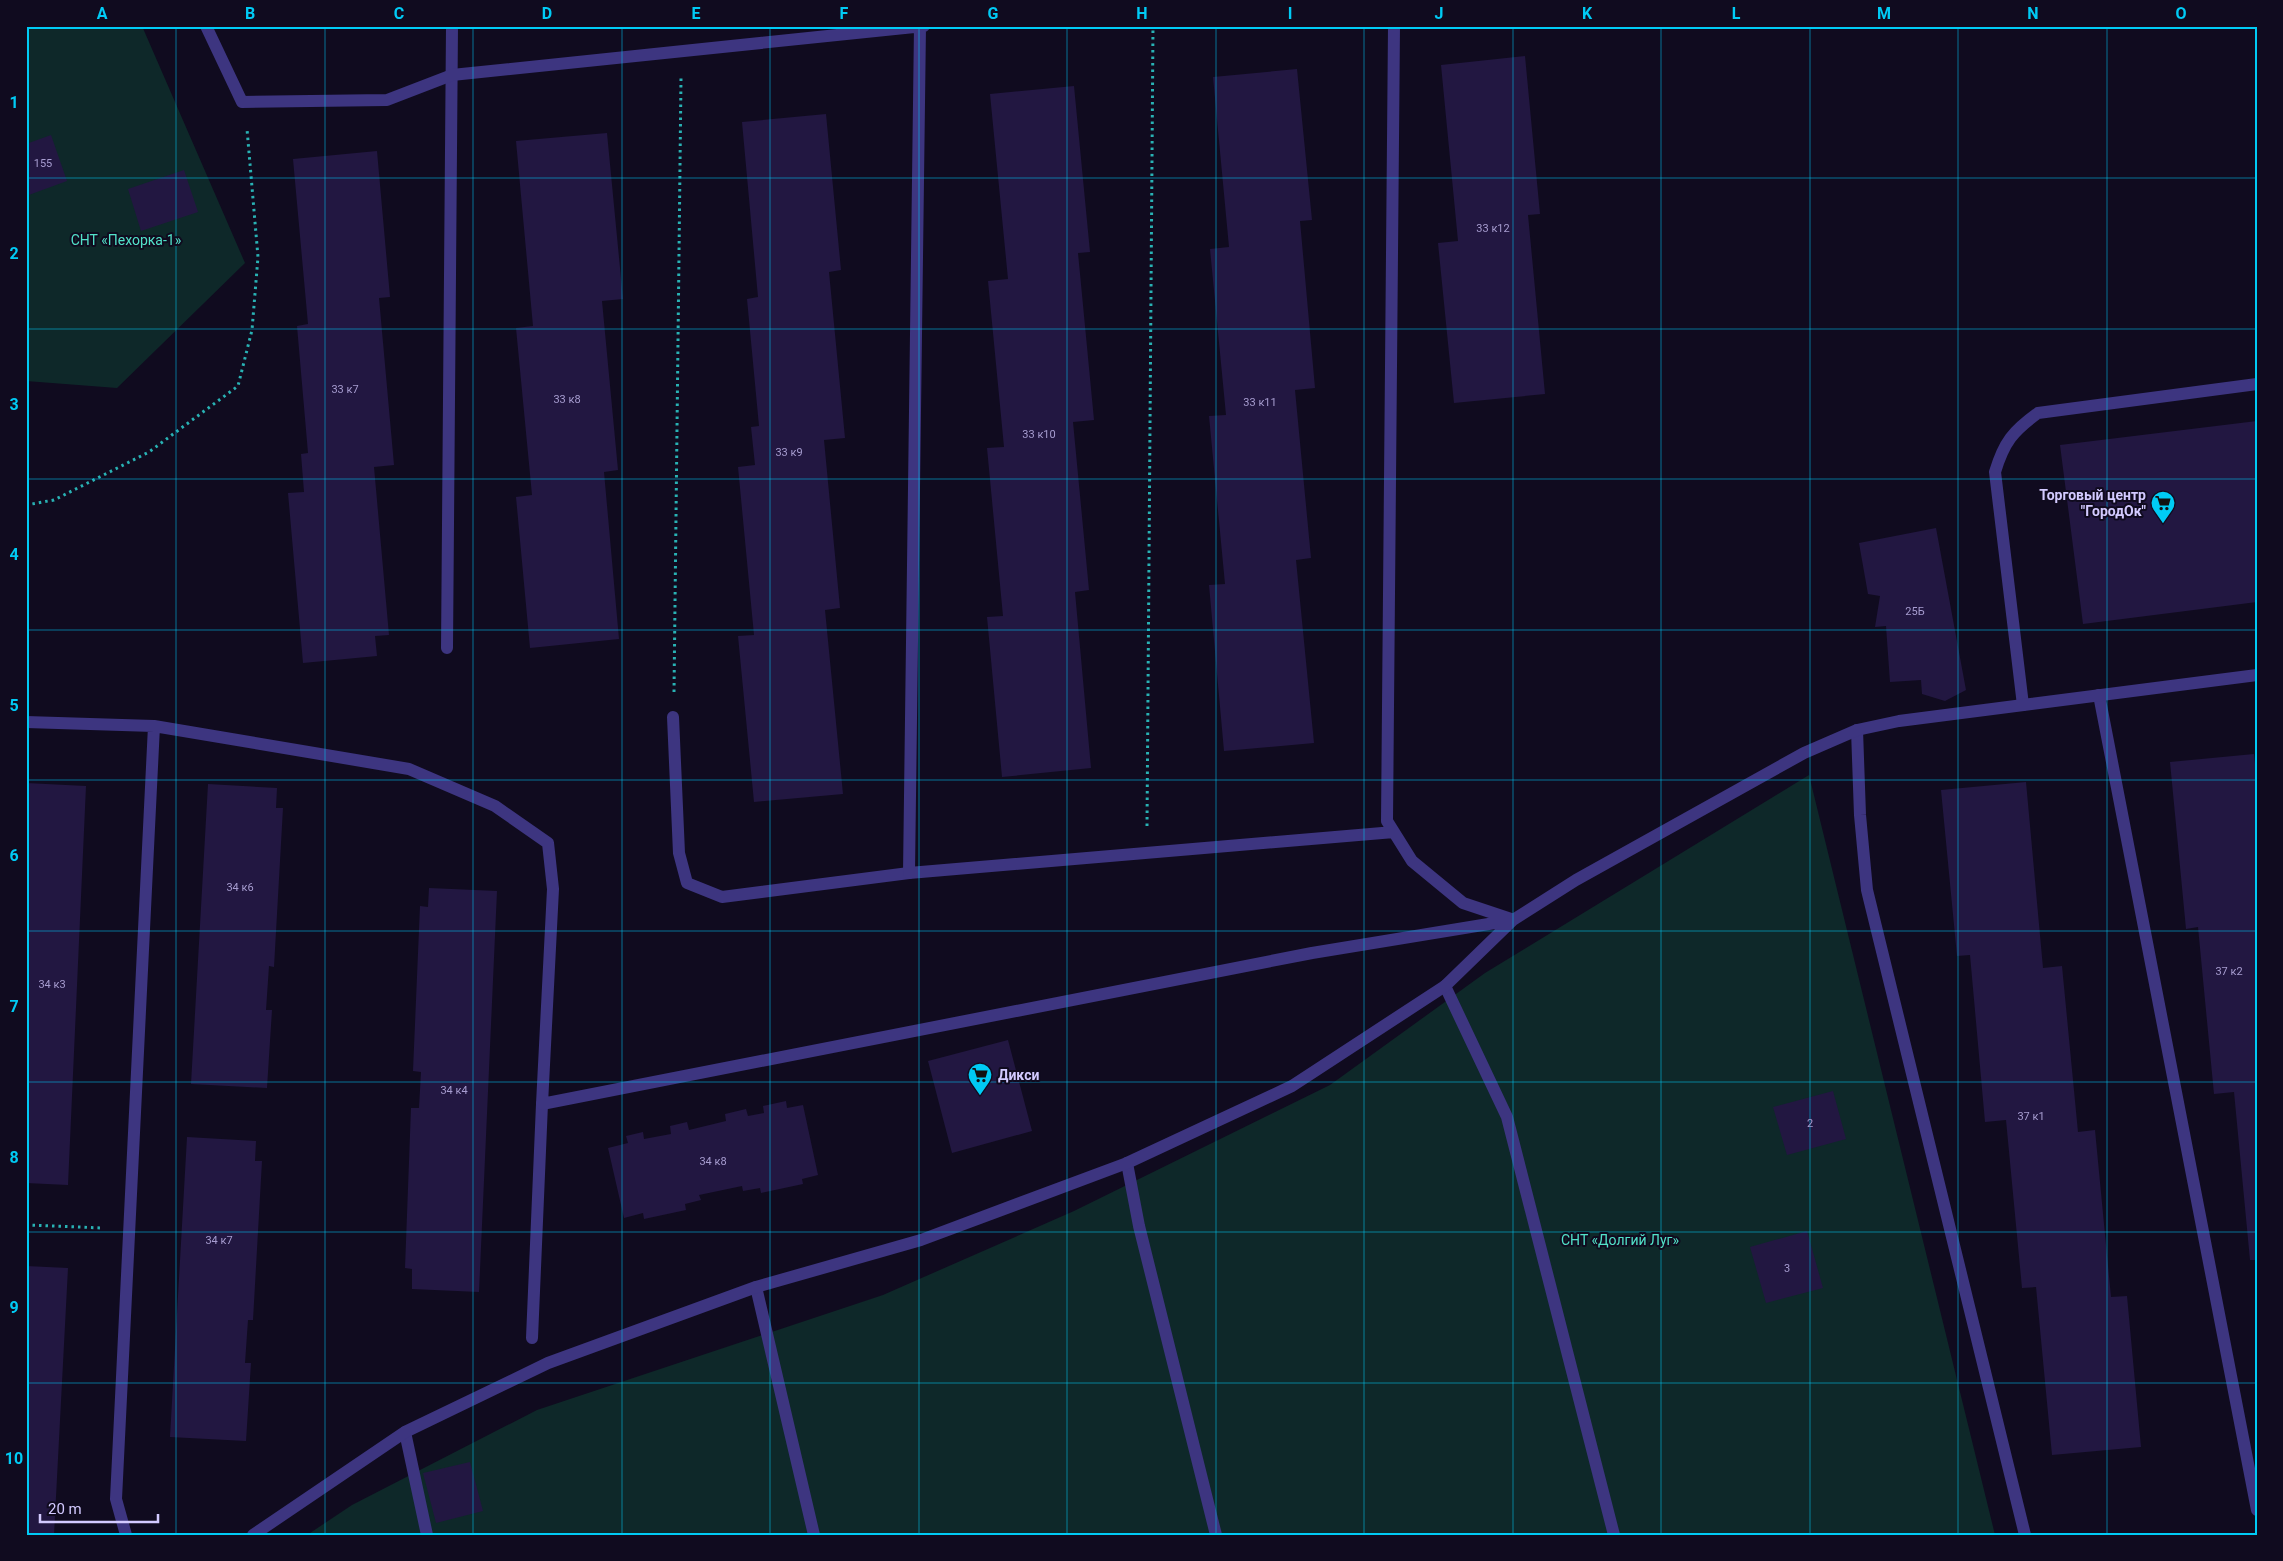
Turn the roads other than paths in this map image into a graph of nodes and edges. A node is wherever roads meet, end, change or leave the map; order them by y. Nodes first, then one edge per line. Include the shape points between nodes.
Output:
1 (206, 26) edge
2 (452, 26) edge
3 (920, 26) edge
4 (924, 26) edge
5 (1394, 26) edge
6 (452, 75) junction
7 (2257, 384) edge
8 (447, 648) dead end
9 (2257, 675) edge
10 (2098, 695) junction
11 (2023, 705) junction
12 (673, 717) road end
13 (26, 722) edge
14 (154, 726) junction
15 (1857, 730) junction
16 (1394, 832) junction
17 (909, 873) junction
18 (1514, 920) junction
19 (1446, 986) junction
20 (542, 1104) junction
21 (1127, 1163) junction
22 (756, 1287) junction
23 (532, 1338) dead end
24 (405, 1432) junction
25 (2254, 1482) edge
26 (2257, 1510) edge
27 (126, 1535) edge
28 (253, 1535) edge
29 (427, 1535) edge
30 (814, 1535) edge
31 (1216, 1535) edge
32 (1614, 1535) edge
33 (2025, 1535) edge

1 - 6 street via 242,102 387,100
2 - 6 street
3 - 4 street
3 - 6 street
3 - 17 street
5 - 16 street via 1387,821
6 - 8 street
7 - 11 street via 2038,413 2016,429 2001,450 1994,472
9 - 10 street
10 - 11 street
10 - 25 street
11 - 15 street via 1899,721
12 - 17 street via 679,854 687,883 722,897
13 - 14 street
14 - 20 street via 409,769 495,806 548,843 552,889
14 - 27 street via 116,1499
15 - 18 street via 1796,758 1576,880
15 - 33 street via 1867,890
16 - 17 street
16 - 18 street via 1412,861 1463,903
18 - 19 street
18 - 20 street via 1312,953
19 - 21 street via 1292,1086
19 - 32 street via 1507,1117
20 - 23 street
21 - 22 street via 921,1240
21 - 31 street via 1139,1226
22 - 24 street via 548,1363
22 - 30 street
24 - 28 street
24 - 29 street
25 - 26 street

